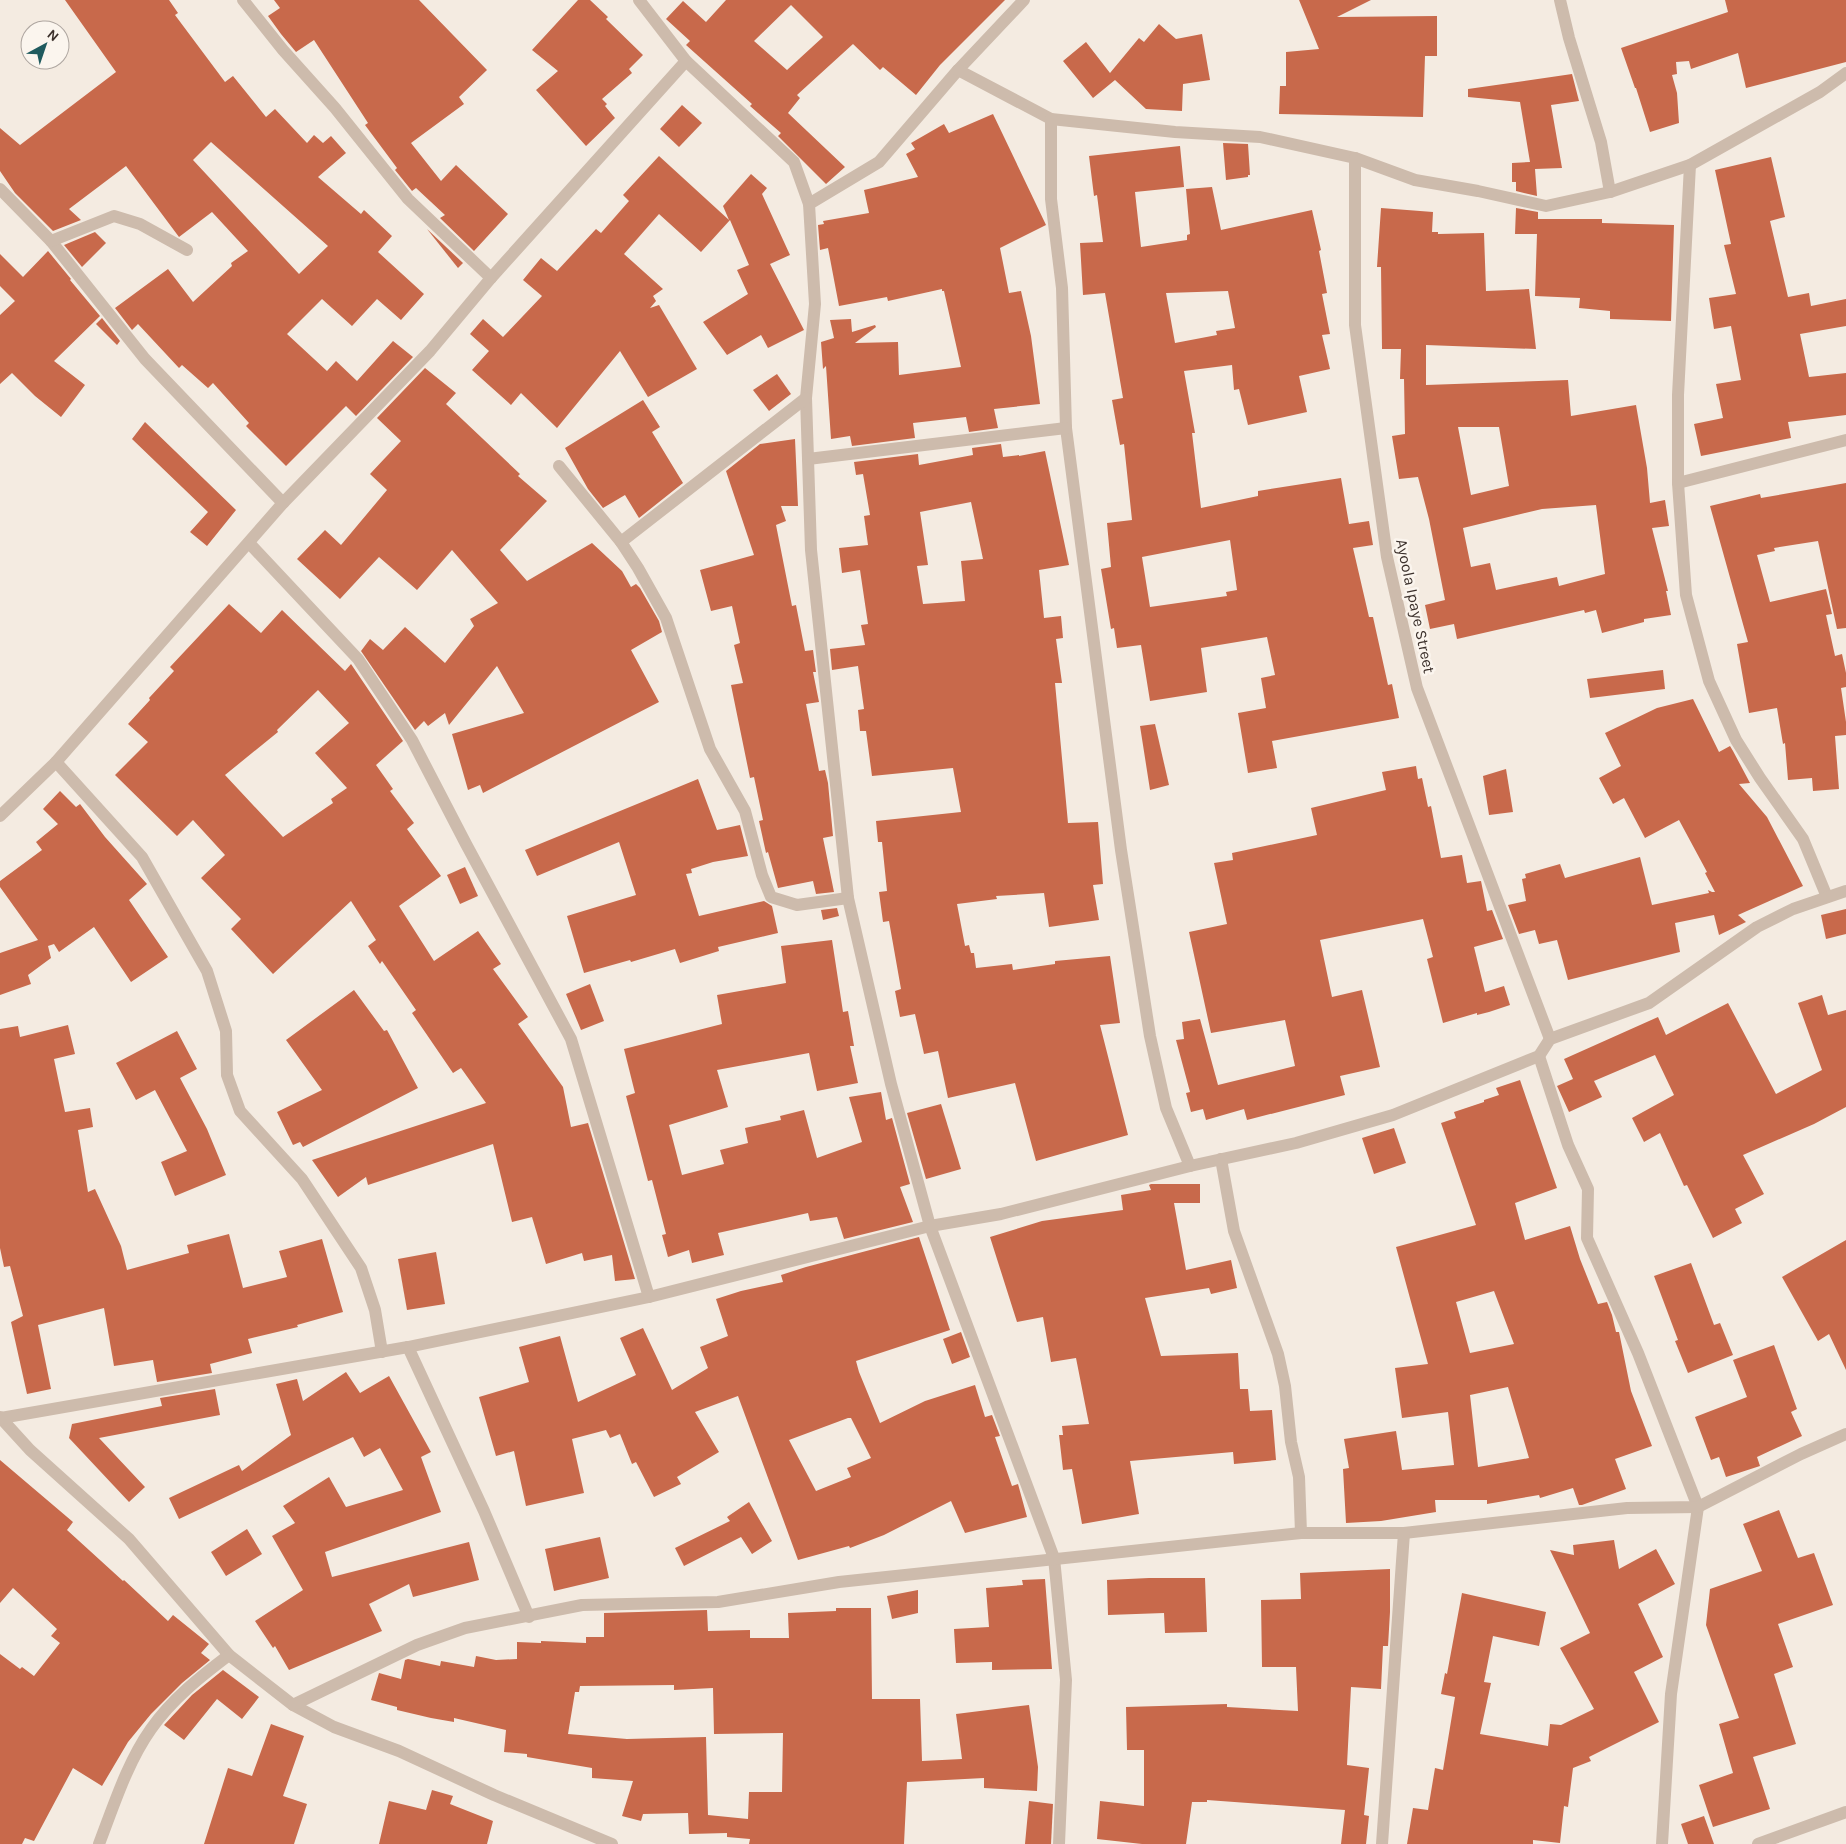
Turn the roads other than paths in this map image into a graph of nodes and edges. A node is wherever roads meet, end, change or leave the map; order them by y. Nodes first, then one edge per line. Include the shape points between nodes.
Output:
1 (243, 0) edge
2 (1024, 0) edge
3 (1560, 0) edge
4 (644, 2) edge
5 (686, 61) junction
6 (958, 70) junction
7 (1846, 73) edge
8 (1051, 119) junction
9 (1355, 158) junction
10 (1690, 165) junction
11 (0, 189) edge
12 (1610, 192) junction
13 (809, 204) junction
14 (51, 241) junction
15 (187, 250) dead end
16 (491, 278) junction
17 (806, 398) junction
18 (1066, 428) junction
19 (1846, 440) edge
20 (808, 459) junction
21 (559, 466) dead end
22 (1678, 483) junction
23 (283, 503) junction
24 (620, 542) junction
25 (249, 543) junction
26 (56, 762) junction
27 (0, 816) edge
28 (1846, 890) edge
29 (1827, 897) junction
30 (848, 898) junction
31 (1550, 1039) junction
32 (1539, 1056) junction
33 (1221, 1159) junction
34 (1190, 1166) junction
35 (930, 1226) junction
36 (649, 1297) junction
37 (408, 1347) junction
38 (382, 1352) junction
39 (0, 1418) edge
40 (1846, 1434) edge
41 (1698, 1507) junction
42 (1301, 1533) junction
43 (1404, 1533) junction
44 (1054, 1558) junction
45 (529, 1617) junction
46 (229, 1655) junction
47 (293, 1705) junction
48 (1846, 1812) edge
49 (99, 1844) edge
50 (612, 1844) edge
51 (1059, 1844) edge
52 (1382, 1844) edge
53 (1662, 1844) edge
54 (1758, 1844) edge

1 - 16 street via 408,199
2 - 6 street
3 - 12 street via 1601,142
4 - 5 street
5 - 13 street via 794,162
5 - 16 street
6 - 8 street
6 - 13 street via 880,162
7 - 10 street via 1820,92
8 - 9 street via 1260,137
8 - 18 street via 1051,199 1062,288
9 - 12 street via 1415,180 1546,206
9 - 31 street, Ayoola Ipaye Street via 1356,325 1387,557 1417,688
10 - 12 street
10 - 22 street via 1678,395
11 - 14 street
13 - 17 street via 815,304
14 - 15 street via 114,216 140,224
14 - 23 street via 146,359
16 - 23 street via 430,350
17 - 20 street
17 - 24 street
18 - 20 street
18 - 34 street via 1121,850 1150,1036 1166,1108
19 - 22 street
20 - 30 street via 810,550
21 - 24 street
22 - 29 street via 1686,595 1709,681 1736,740 1803,839
23 - 25 street
24 - 30 street via 666,618 710,749 745,812 770,897 797,905
25 - 26 street
25 - 36 street via 358,659 412,740 571,1039
26 - 27 street
26 - 38 street via 142,857 207,971 226,1031 227,1075 240,1112 302,1179 361,1268 375,1310
28 - 29 street
29 - 31 street via 1757,927 1649,1003
30 - 35 street via 891,1084
31 - 32 street
32 - 33 street via 1393,1114 1296,1143
32 - 41 street via 1568,1145 1588,1189 1587,1238 1638,1353
33 - 34 street
33 - 42 street via 1234,1231 1278,1354 1285,1386 1291,1442 1300,1477
34 - 35 street via 1001,1214
35 - 36 street
35 - 44 street
36 - 37 street
37 - 38 street
37 - 45 street
38 - 39 street
39 - 46 street via 30,1450 129,1539
40 - 41 street
41 - 43 street via 1627,1508
41 - 53 street via 1671,1694
42 - 43 street
42 - 44 street
43 - 52 street
44 - 45 street via 839,1582 718,1602 582,1605
44 - 51 street via 1066,1680
45 - 47 street via 465,1628 424,1642
46 - 47 street
46 - 49 street via 178,1696 151,1728 132,1762
47 - 50 street via 334,1727 399,1751
48 - 54 street

